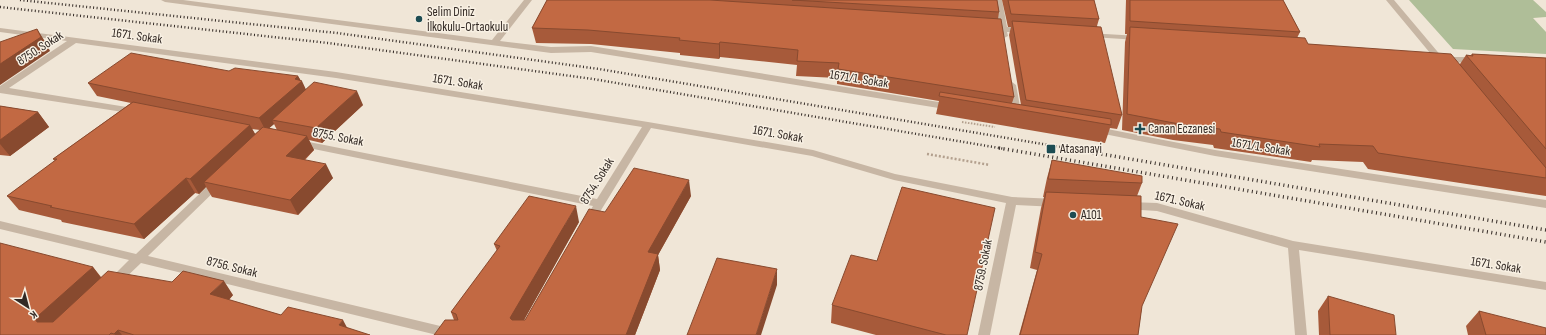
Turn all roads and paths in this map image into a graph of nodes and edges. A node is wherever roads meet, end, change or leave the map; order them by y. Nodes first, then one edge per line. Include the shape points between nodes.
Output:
1 (165, 0) edge
2 (528, 0) edge
3 (998, 0) edge
4 (1390, 0) edge
5 (979, 28) edge
6 (1002, 29) junction
7 (0, 30) edge
8 (1034, 31) edge
9 (1082, 34) edge
10 (1146, 39) edge
11 (75, 40) junction
12 (494, 43) junction
13 (1005, 44) edge
14 (1424, 58) edge
15 (1440, 59) junction
16 (1486, 61) edge
17 (1450, 71) edge
18 (1010, 74) edge
19 (336, 75) junction
20 (324, 85) edge
21 (1, 89) edge
22 (962, 109) edge
23 (143, 112) edge
24 (1017, 118) edge
25 (648, 126) junction
26 (1087, 129) edge
27 (289, 141) edge
28 (927, 154) dead end
29 (990, 165) dead end
30 (227, 174) edge
31 (1012, 201) junction
32 (598, 203) junction
33 (1065, 203) edge
34 (1546, 204) edge
35 (1119, 205) edge
36 (0, 225) edge
37 (583, 230) edge
38 (1293, 245) junction
39 (139, 259) junction
40 (1546, 286) edge
41 (104, 292) edge
42 (457, 335) edge
43 (984, 335) edge
44 (1301, 335) edge

1 - 12 street, 1671/1. Sokak
2 - 12 street
3 - 6 street
4 - 15 street
5 - 6 street
6 - 8 street
6 - 13 street
7 - 11 street, 1671. Sokak
9 - 10 street
11 - 19 street, 1671. Sokak
11 - 21 street, 8750. Sokak
12 - 22 street, 1671/1. Sokak via 551,50 591,49
14 - 15 street
15 - 16 street
15 - 17 street
18 - 24 street
19 - 20 street
19 - 25 street, 1671. Sokak
21 - 23 street
25 - 31 street, 1671. Sokak via 813,153 894,177
25 - 32 street, 8754. Sokak
26 - 34 street, 1671/1. Sokak via 1215,153
27 - 32 street, 8755. Sokak
28 - 29 path
30 - 39 street
31 - 33 street, 1671. Sokak
31 - 43 street, 8759. Sokak
32 - 37 street, 8754. Sokak
35 - 38 street, 1671. Sokak via 1157,207
36 - 39 street, 8756. Sokak
38 - 40 street, 1671. Sokak
38 - 44 street
39 - 41 street
39 - 42 street, 8756. Sokak

